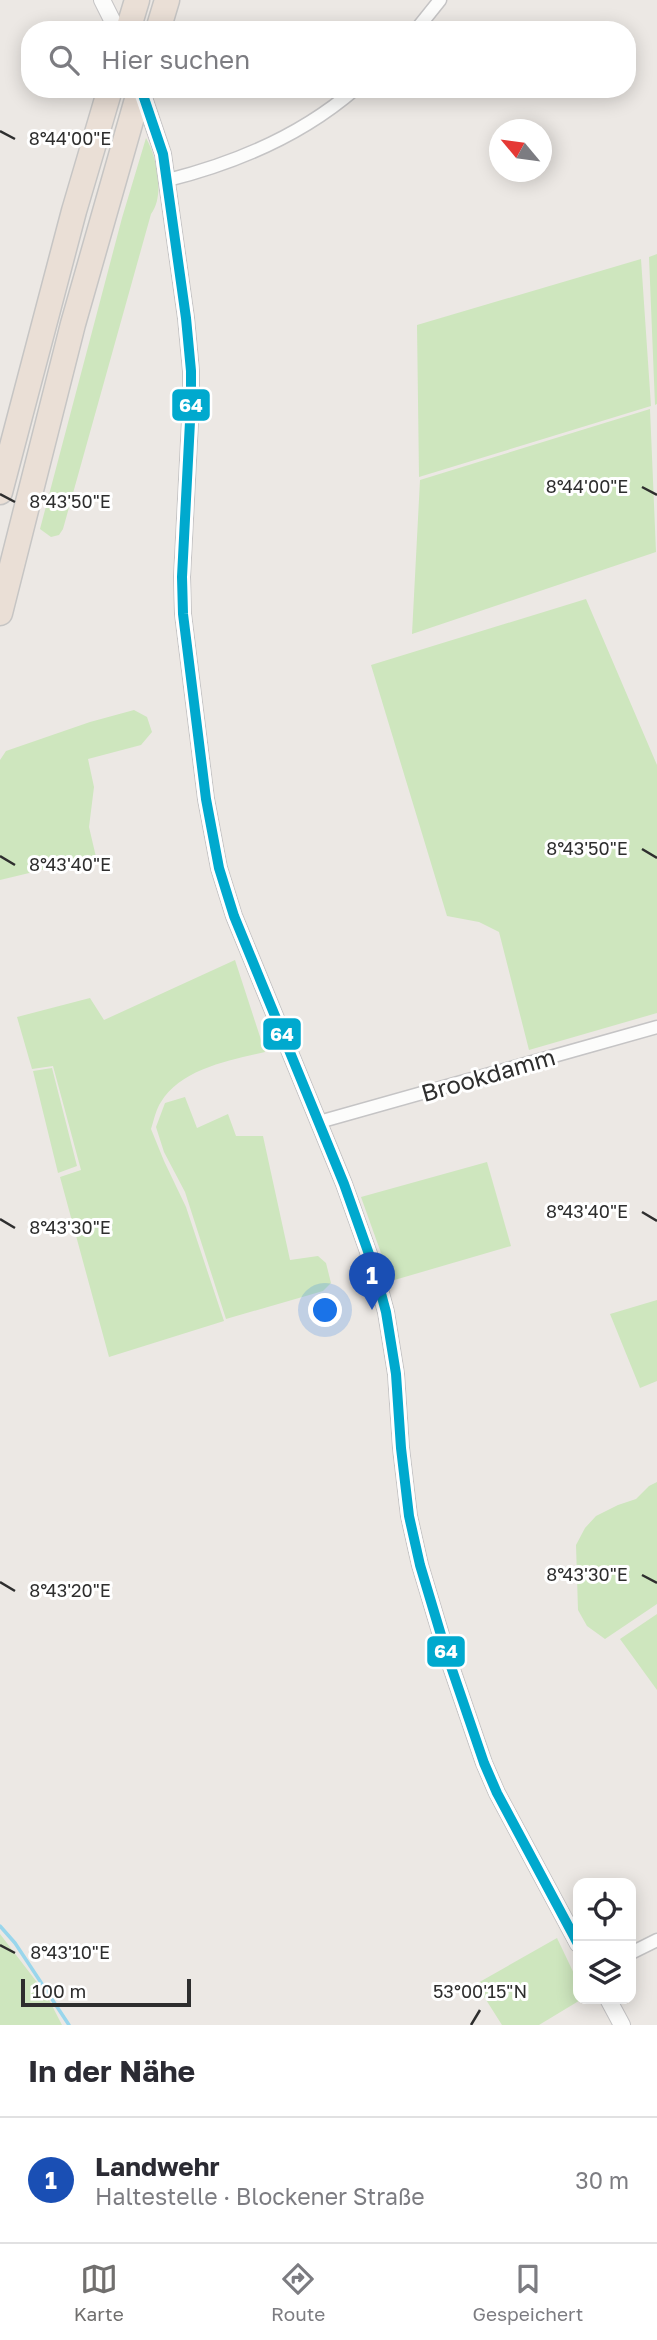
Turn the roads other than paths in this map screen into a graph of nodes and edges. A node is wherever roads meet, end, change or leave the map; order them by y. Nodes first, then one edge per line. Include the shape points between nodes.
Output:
1 (102, 0) edge
2 (137, 0) edge
3 (167, 0) edge
4 (440, 0) edge
5 (118, 21) edge
6 (128, 21) edge
7 (161, 21) edge
8 (423, 21) edge
9 (107, 98) edge
10 (137, 98) edge
11 (139, 98) edge
12 (344, 98) edge
13 (168, 180) junction
14 (0, 492) edge
15 (0, 613) edge
16 (657, 1027) edge
17 (319, 1122) junction
18 (657, 1940) edge
19 (576, 1941) edge
20 (636, 1950) edge
21 (611, 2004) edge
22 (622, 2025) edge

1 - 5 street
2 - 6 highway
3 - 7 highway
4 - 8 street
9 - 14 highway
10 - 15 highway via 73,324
11 - 13 street via 160,142
12 - 13 street via 288,136
13 - 17 street via 191,371 181,577 206,799 234,916
16 - 17 street, Brookdamm
17 - 19 street via 363,1233 386,1312 409,1516 429,1598 484,1763
18 - 20 street
21 - 22 street

